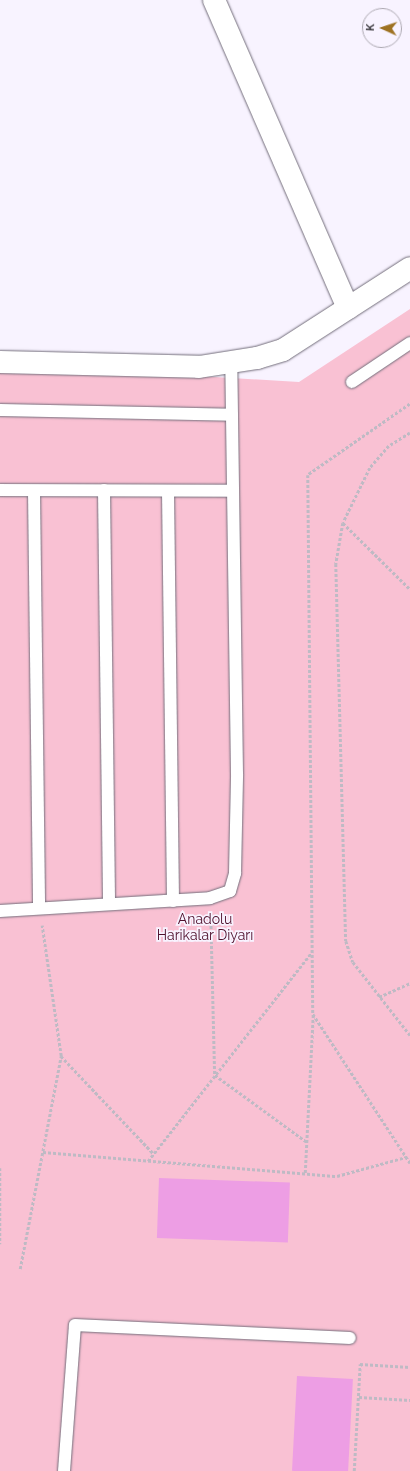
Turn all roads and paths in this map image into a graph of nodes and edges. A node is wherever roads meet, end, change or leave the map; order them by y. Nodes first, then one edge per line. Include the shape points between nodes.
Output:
1 (214, 0) edge
2 (410, 268) edge
3 (348, 308) junction
4 (410, 343) edge
5 (0, 362) edge
6 (231, 363) junction
7 (352, 382) dead end
8 (410, 404) edge
9 (0, 410) edge
10 (232, 415) junction
11 (410, 433) edge
12 (0, 490) edge
13 (104, 490) junction
14 (34, 491) junction
15 (168, 491) junction
16 (233, 491) junction
17 (343, 522) junction
18 (410, 589) edge
19 (210, 898) junction
20 (173, 901) junction
21 (109, 902) junction
22 (39, 908) junction
23 (0, 911) edge
24 (313, 952) junction
25 (410, 984) edge
26 (379, 997) junction
27 (313, 1014) junction
28 (410, 1035) edge
29 (61, 1056) junction
30 (215, 1075) junction
31 (307, 1142) junction
32 (43, 1152) junction
33 (154, 1154) junction
34 (406, 1157) junction
35 (148, 1161) junction
36 (410, 1163) edge
37 (0, 1168) edge
38 (305, 1174) junction
39 (0, 1244) edge
40 (20, 1269) dead end
41 (350, 1338) dead end
42 (410, 1367) edge
43 (359, 1397) junction
44 (410, 1400) edge
45 (64, 1471) edge
46 (354, 1471) edge

1 - 3 street
2 - 3 street
3 - 6 street via 283,350
4 - 7 lane
5 - 6 street via 191,366
6 - 10 lane
8 - 24 path via 308,475
9 - 10 lane
10 - 16 lane
11 - 17 path via 389,446 370,468
12 - 14 lane
13 - 14 lane
13 - 15 lane
13 - 21 lane
14 - 22 lane
15 - 16 lane
15 - 20 lane
16 - 19 lane via 235,873 230,890
17 - 18 path
17 - 26 path via 336,564 346,941 353,962
19 - 20 lane
19 - 30 path
20 - 21 lane
21 - 22 lane
22 - 23 lane
22 - 29 path
24 - 27 path
24 - 30 path
25 - 26 path
26 - 28 path
27 - 31 path
27 - 34 path
29 - 32 path
29 - 33 path
30 - 31 path
30 - 33 path
31 - 38 path
32 - 35 path
32 - 40 path
33 - 35 path
34 - 36 path
34 - 38 path via 337,1176
35 - 38 path
37 - 39 path
41 - 45 lane via 75,1325
42 - 43 path via 360,1364
43 - 44 path
43 - 46 path

